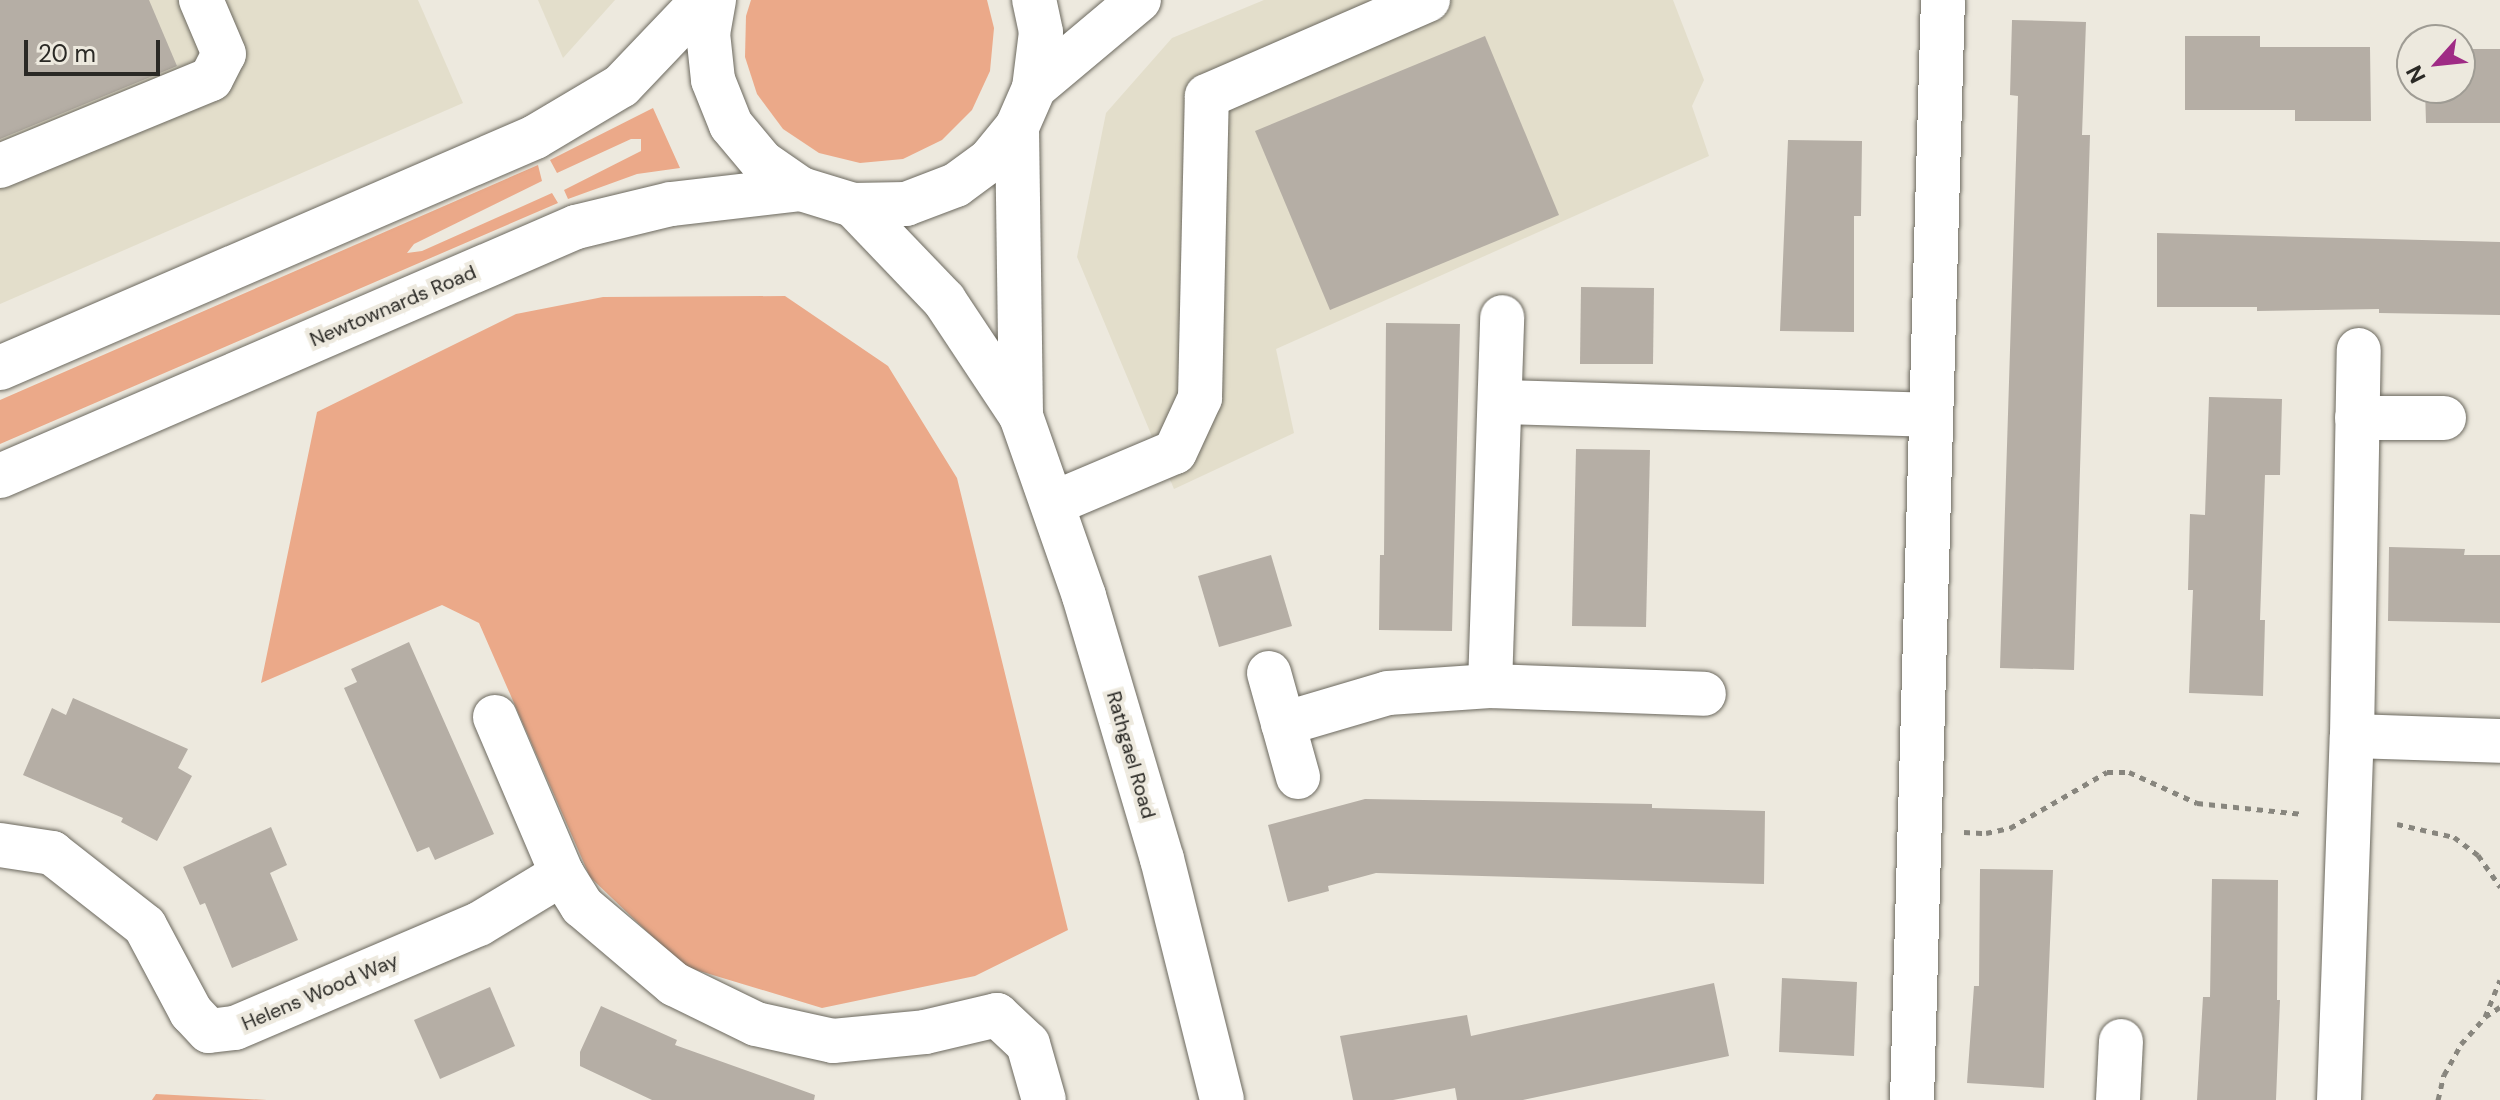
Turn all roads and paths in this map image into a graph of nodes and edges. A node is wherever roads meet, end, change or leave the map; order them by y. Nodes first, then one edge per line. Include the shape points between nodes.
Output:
1 (201, 0) edge
2 (703, 0) edge
3 (714, 0) edge
4 (1034, 0) edge
5 (1139, 0) edge
6 (1428, 0) edge
7 (1943, 0) edge
8 (1026, 108) junction
9 (0, 166) edge
10 (801, 189) junction
11 (853, 205) junction
12 (1502, 317) dead end
13 (2359, 350) dead end
14 (0, 368) edge
15 (1501, 402) junction
16 (1931, 415) junction
17 (1021, 416) junction
18 (2357, 418) junction
19 (2444, 418) dead end
20 (0, 476) edge
21 (1054, 503) junction
22 (1269, 673) dead end
23 (1490, 686) junction
24 (1704, 694) dead end
25 (495, 717) dead end
26 (1283, 724) junction
27 (2352, 736) junction
28 (2500, 741) edge
29 (1298, 777) dead end
30 (2348, 817) junction
31 (2397, 824) dead end
32 (1917, 829) junction
33 (0, 845) edge
34 (562, 874) junction
35 (2500, 887) edge
36 (2500, 980) edge
37 (2500, 1007) edge
38 (2485, 1017) junction
39 (2121, 1041) dead end
40 (1044, 1100) edge
41 (1222, 1100) edge
42 (1912, 1100) edge
43 (2118, 1100) edge
44 (2339, 1100) edge
45 (2438, 1100) edge

1 - 9 main road via 224,54 211,79
2 - 14 main road via 621,86 535,137
3 - 10 main road via 708,33 713,80 731,125 762,162
4 - 8 main road, Rathgael Road via 1041,32
5 - 8 main road
6 - 21 main road via 1207,96 1200,398 1175,452
7 - 16 main road
8 - 11 main road via 990,160 956,185 906,204
8 - 17 main road, Rathgael Road
10 - 11 main road
10 - 20 main road, Newtownards Road via 671,204 576,227
11 - 17 main road, Rathgael Road via 944,300
12 - 15 main road
13 - 18 main road
15 - 16 main road
15 - 23 main road
16 - 32 main road
17 - 21 main road, Rathgael Road
18 - 19 main road
18 - 27 main road
21 - 41 main road, Rathgael Road via 1162,859
22 - 26 main road
23 - 24 main road
23 - 26 main road via 1388,693
25 - 34 main road
26 - 29 main road
27 - 28 main road
27 - 30 main road
30 - 32 path via 2197,803 2129,772 2107,772 2010,828 1986,833
30 - 44 main road
31 - 35 path via 2454,837 2478,855
32 - 42 main road
33 - 34 main road, Helens Wood Way via 52,853 145,926 191,1012 209,1031 235,1028 479,924
34 - 40 main road via 582,906 674,984 756,1024 833,1041 925,1032 997,1015 1028,1044
36 - 38 path
37 - 38 path
38 - 45 path via 2461,1044
39 - 43 main road

